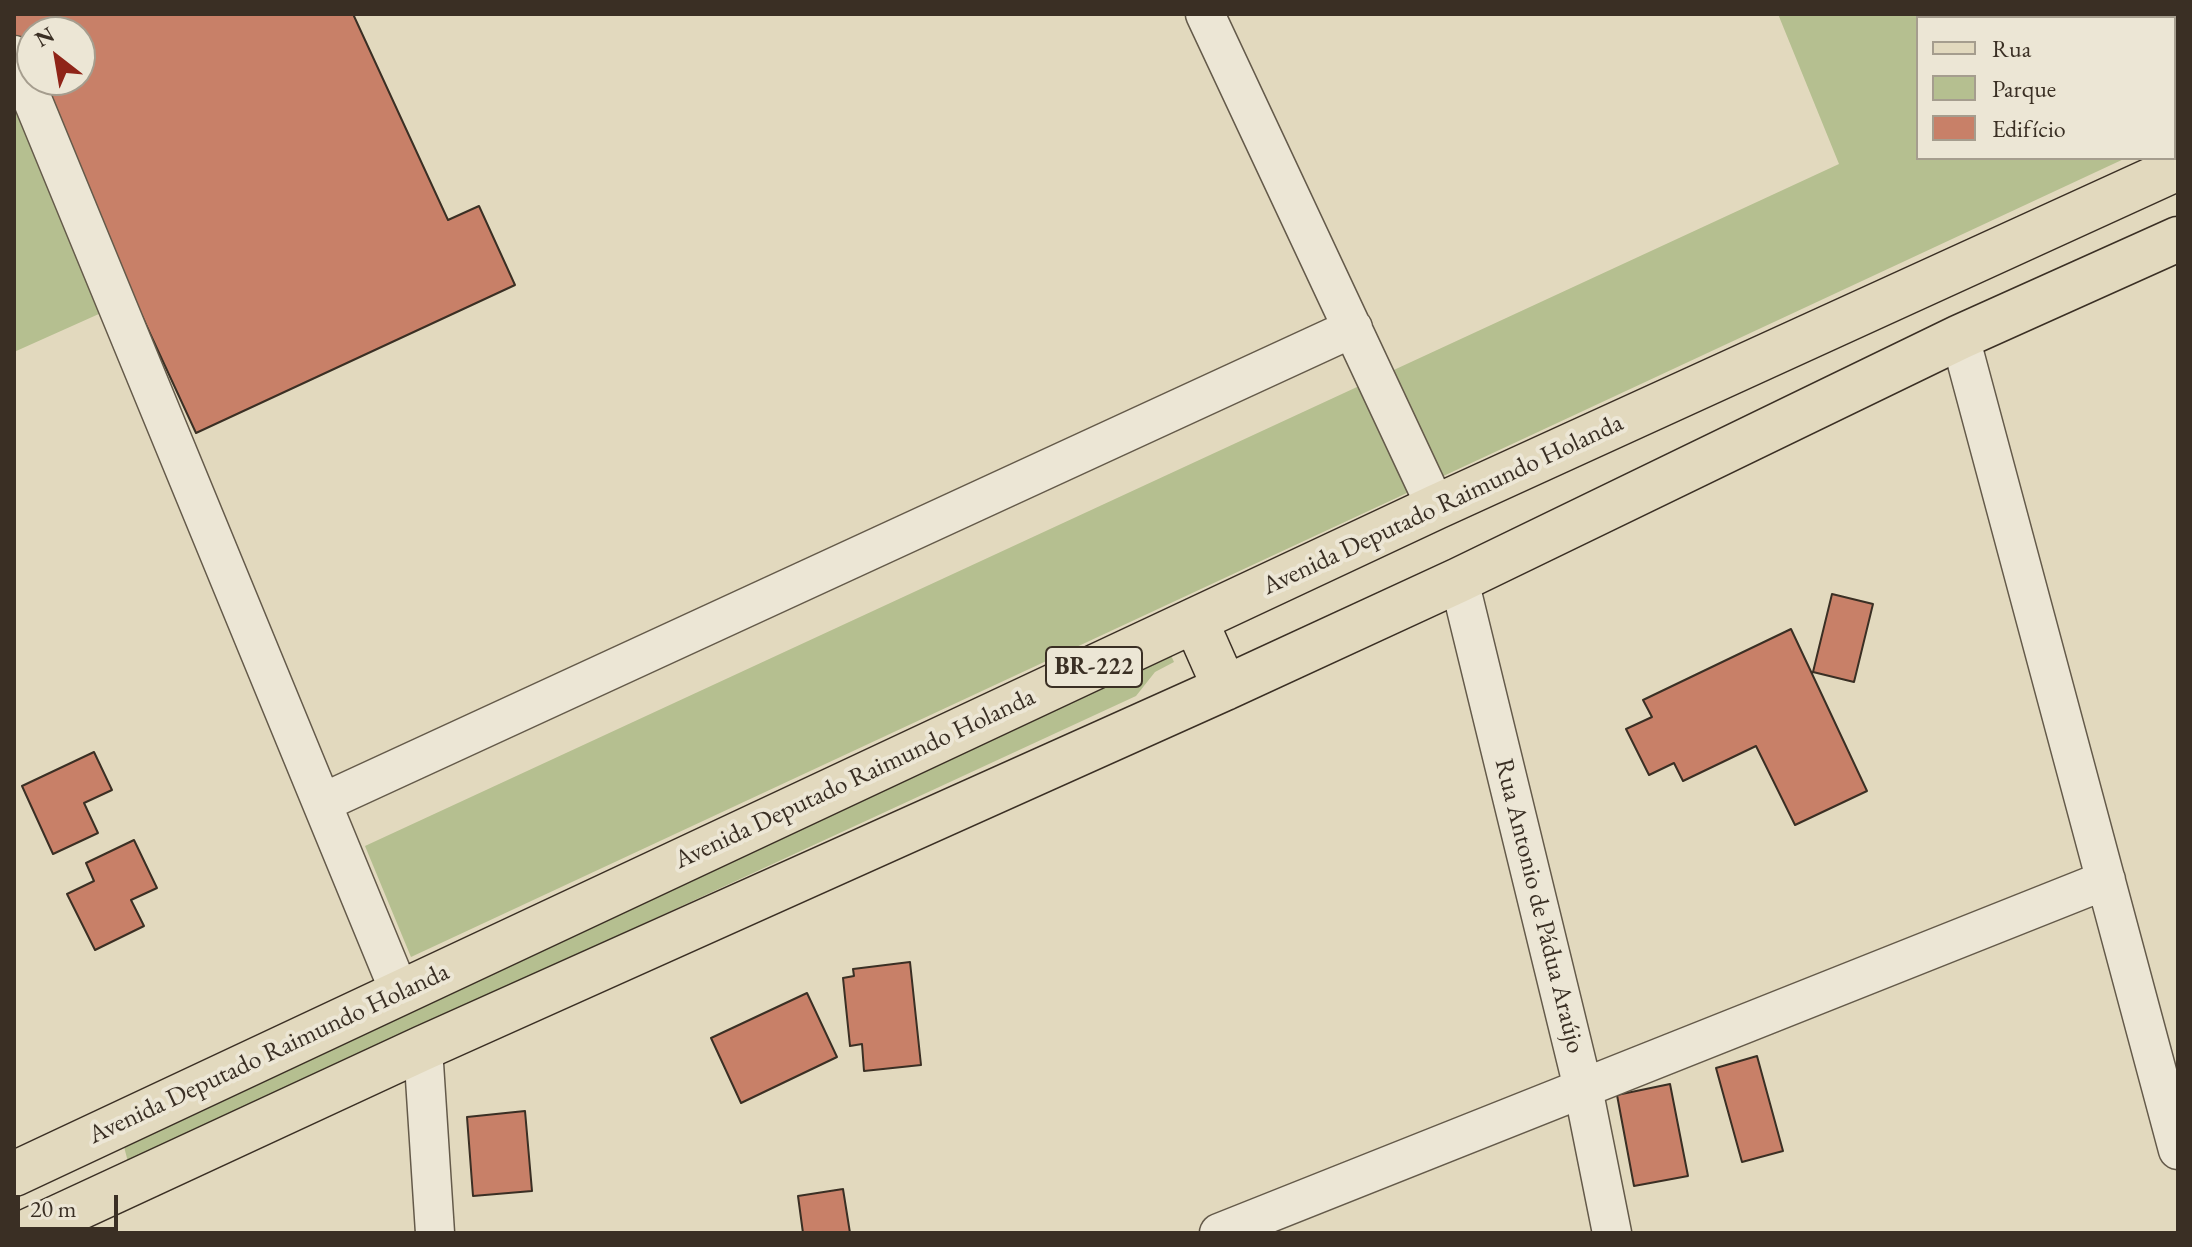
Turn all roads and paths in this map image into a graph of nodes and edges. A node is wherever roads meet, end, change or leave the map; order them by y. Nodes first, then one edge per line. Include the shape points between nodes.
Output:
1 (1205, 14) edge
2 (14, 55) edge
3 (2178, 168) edge
4 (2030, 237) junction
5 (2178, 239) edge
6 (2055, 295) junction
7 (1353, 328) junction
8 (1960, 337) junction
9 (1436, 507) junction
10 (1459, 580) junction
11 (1195, 620) junction
12 (1225, 688) junction
13 (322, 803) junction
14 (2106, 880) junction
15 (400, 993) junction
16 (423, 1048) junction
17 (1583, 1088) junction
18 (2178, 1150) edge
19 (57, 1154) junction
20 (14, 1174) edge
21 (73, 1210) junction
22 (24, 1233) edge
23 (435, 1233) edge
24 (1219, 1233) edge
25 (1612, 1233) edge

1 - 7 street
2 - 13 street
3 - 4 main road, Avenida Deputado Raimundo Holanda / BR-222
4 - 6 main road
4 - 9 main road, Avenida Deputado Raimundo Holanda / BR-222
5 - 6 main road, BR-222
6 - 8 main road, BR-222
7 - 9 street
7 - 13 street
8 - 10 main road, BR-222
8 - 14 street
9 - 11 main road, Avenida Deputado Raimundo Holanda / BR-222
10 - 12 main road, BR-222
10 - 17 street, Rua Antonio de Pádua Araújo
11 - 12 main road
11 - 15 main road, Avenida Deputado Raimundo Holanda / BR-222
12 - 16 main road, BR-222
13 - 15 street
14 - 17 street
14 - 18 street
15 - 19 main road, Avenida Deputado Raimundo Holanda / BR-222
16 - 21 main road, BR-222
16 - 23 street
17 - 24 street
17 - 25 street, Rua Antonio de Pádua Araújo
19 - 20 main road, Avenida Deputado Raimundo Holanda / BR-222
19 - 21 main road
21 - 22 main road, BR-222

